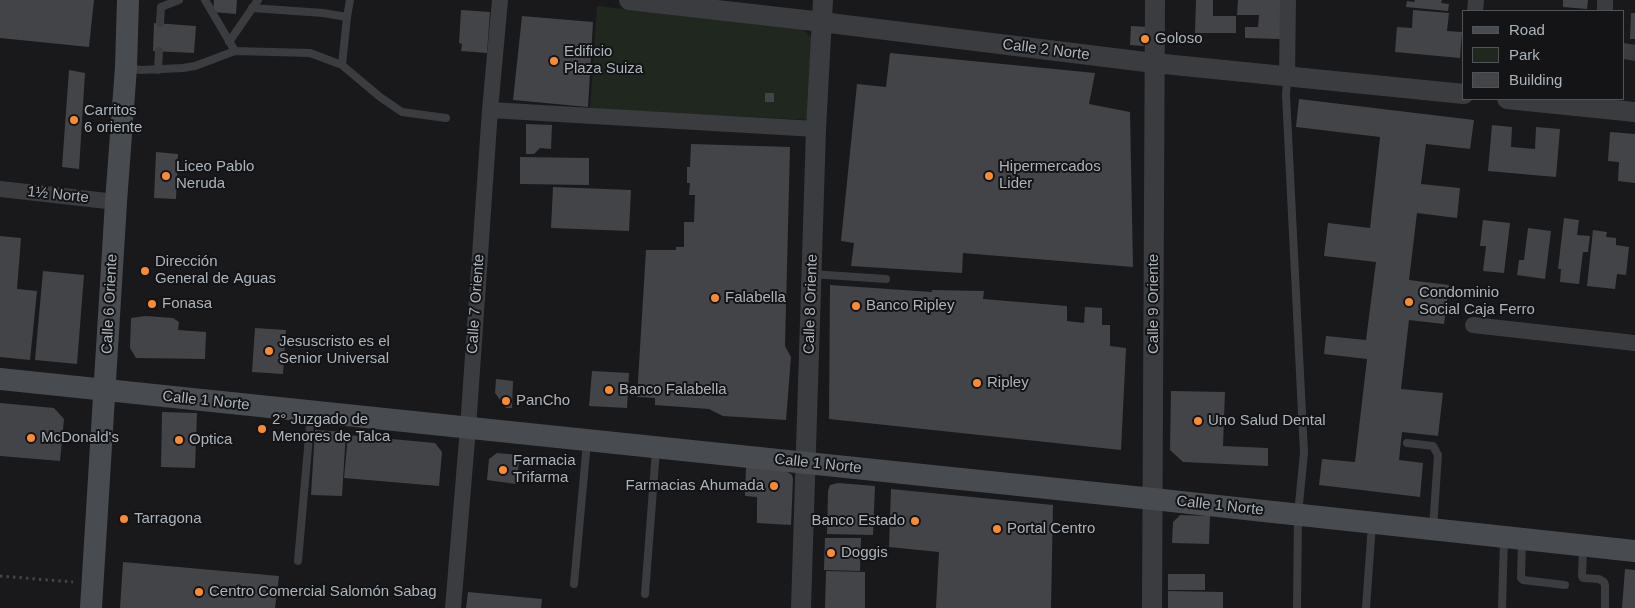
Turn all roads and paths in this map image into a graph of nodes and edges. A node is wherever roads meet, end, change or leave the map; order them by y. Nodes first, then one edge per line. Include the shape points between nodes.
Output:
1 (128, 0) edge
2 (179, 0) edge
3 (205, 0) edge
4 (258, 0) edge
5 (350, 0) edge
6 (500, 0) edge
7 (629, 0) edge
8 (823, 0) edge
9 (1155, 0) edge
10 (1288, 0) edge
11 (159, 4) edge
12 (710, 5) edge
13 (252, 8) junction
14 (347, 17) junction
15 (822, 22) junction
16 (160, 24) dead end
17 (229, 42) junction
18 (159, 51) dead end
19 (235, 51) junction
20 (1154, 63) junction
21 (342, 65) junction
22 (126, 67) junction
23 (158, 70) junction
24 (1287, 77) junction
25 (1462, 94) edge
26 (1530, 100) edge
27 (1599, 103) edge
28 (490, 110) junction
29 (1635, 112) edge
30 (446, 118) dead end
31 (816, 130) junction
32 (0, 188) edge
33 (116, 202) junction
34 (812, 274) junction
35 (886, 278) dead end
36 (1473, 325) dead end
37 (1635, 343) edge
38 (0, 379) edge
39 (105, 390) junction
40 (311, 412) junction
41 (468, 428) junction
42 (588, 440) junction
43 (1407, 443) dead end
44 (656, 448) junction
45 (806, 464) junction
46 (1153, 498) junction
47 (1298, 514) junction
48 (1372, 522) junction
49 (1433, 529) junction
50 (1513, 538) junction
51 (1583, 546) junction
52 (1635, 551) edge
53 (298, 561) dead end
54 (0, 576) edge
55 (93, 584) junction
56 (574, 584) dead end
57 (1565, 585) dead end
58 (645, 594) dead end
59 (92, 608) edge
60 (453, 608) edge
61 (801, 608) edge
62 (1152, 608) edge
63 (1297, 608) edge
64 (1366, 608) edge
65 (1502, 608) edge
66 (1605, 608) edge

1 - 22 main road, Calle 6 Oriente
2 - 11 lane
3 - 17 lane
4 - 13 lane
5 - 14 lane
6 - 28 street, Calle 7 Oriente
7 - 12 street, Calle 2 Norte
8 - 15 street, Calle 8 Oriente
9 - 20 street, Calle 9 Oriente
10 - 24 street
11 - 16 lane
12 - 15 street, Calle 2 Norte
13 - 14 lane
13 - 17 lane
14 - 21 lane
15 - 20 street, Calle 2 Norte
15 - 31 street, Calle 8 Oriente
17 - 19 lane
18 - 23 lane
19 - 21 lane via 310,53
19 - 23 lane via 195,66
20 - 24 street, Calle 2 Norte
20 - 46 street, Calle 9 Oriente
21 - 30 lane via 402,112
22 - 23 lane
22 - 33 main road, Calle 6 Oriente
24 - 25 street, Calle 2 Norte
24 - 47 lane via 1304,453
26 - 27 street
27 - 29 street
28 - 31 street
28 - 41 street, Calle 7 Oriente
31 - 34 street, Calle 8 Oriente
32 - 33 street, 1½ Norte
33 - 39 main road, Calle 6 Oriente
34 - 35 lane
34 - 45 street, Calle 8 Oriente
36 - 37 street
38 - 39 main road, Calle 1 Norte
39 - 40 main road, Calle 1 Norte
39 - 55 main road, Calle 6 Oriente
40 - 41 main road, Calle 1 Norte
40 - 53 lane
41 - 42 main road, Calle 1 Norte
41 - 60 street, Calle 7 Oriente
42 - 44 main road, Calle 1 Norte
42 - 56 lane
43 - 49 lane via 1433,446 1438,455
44 - 45 main road, Calle 1 Norte
44 - 58 lane
45 - 46 main road, Calle 1 Norte
45 - 61 street, Calle 8 Oriente
46 - 47 main road, Calle 1 Norte
46 - 62 street, Calle 9 Oriente
47 - 48 main road, Calle 1 Norte
47 - 63 lane
48 - 49 main road, Calle 1 Norte
48 - 64 lane
49 - 50 main road, Calle 1 Norte
50 - 51 main road, Calle 1 Norte
50 - 57 lane via 1523,580
50 - 65 lane
51 - 52 main road, Calle 1 Norte
51 - 66 lane via 1582,576 1604,582
54 - 55 path
55 - 59 main road, Calle 6 Oriente

